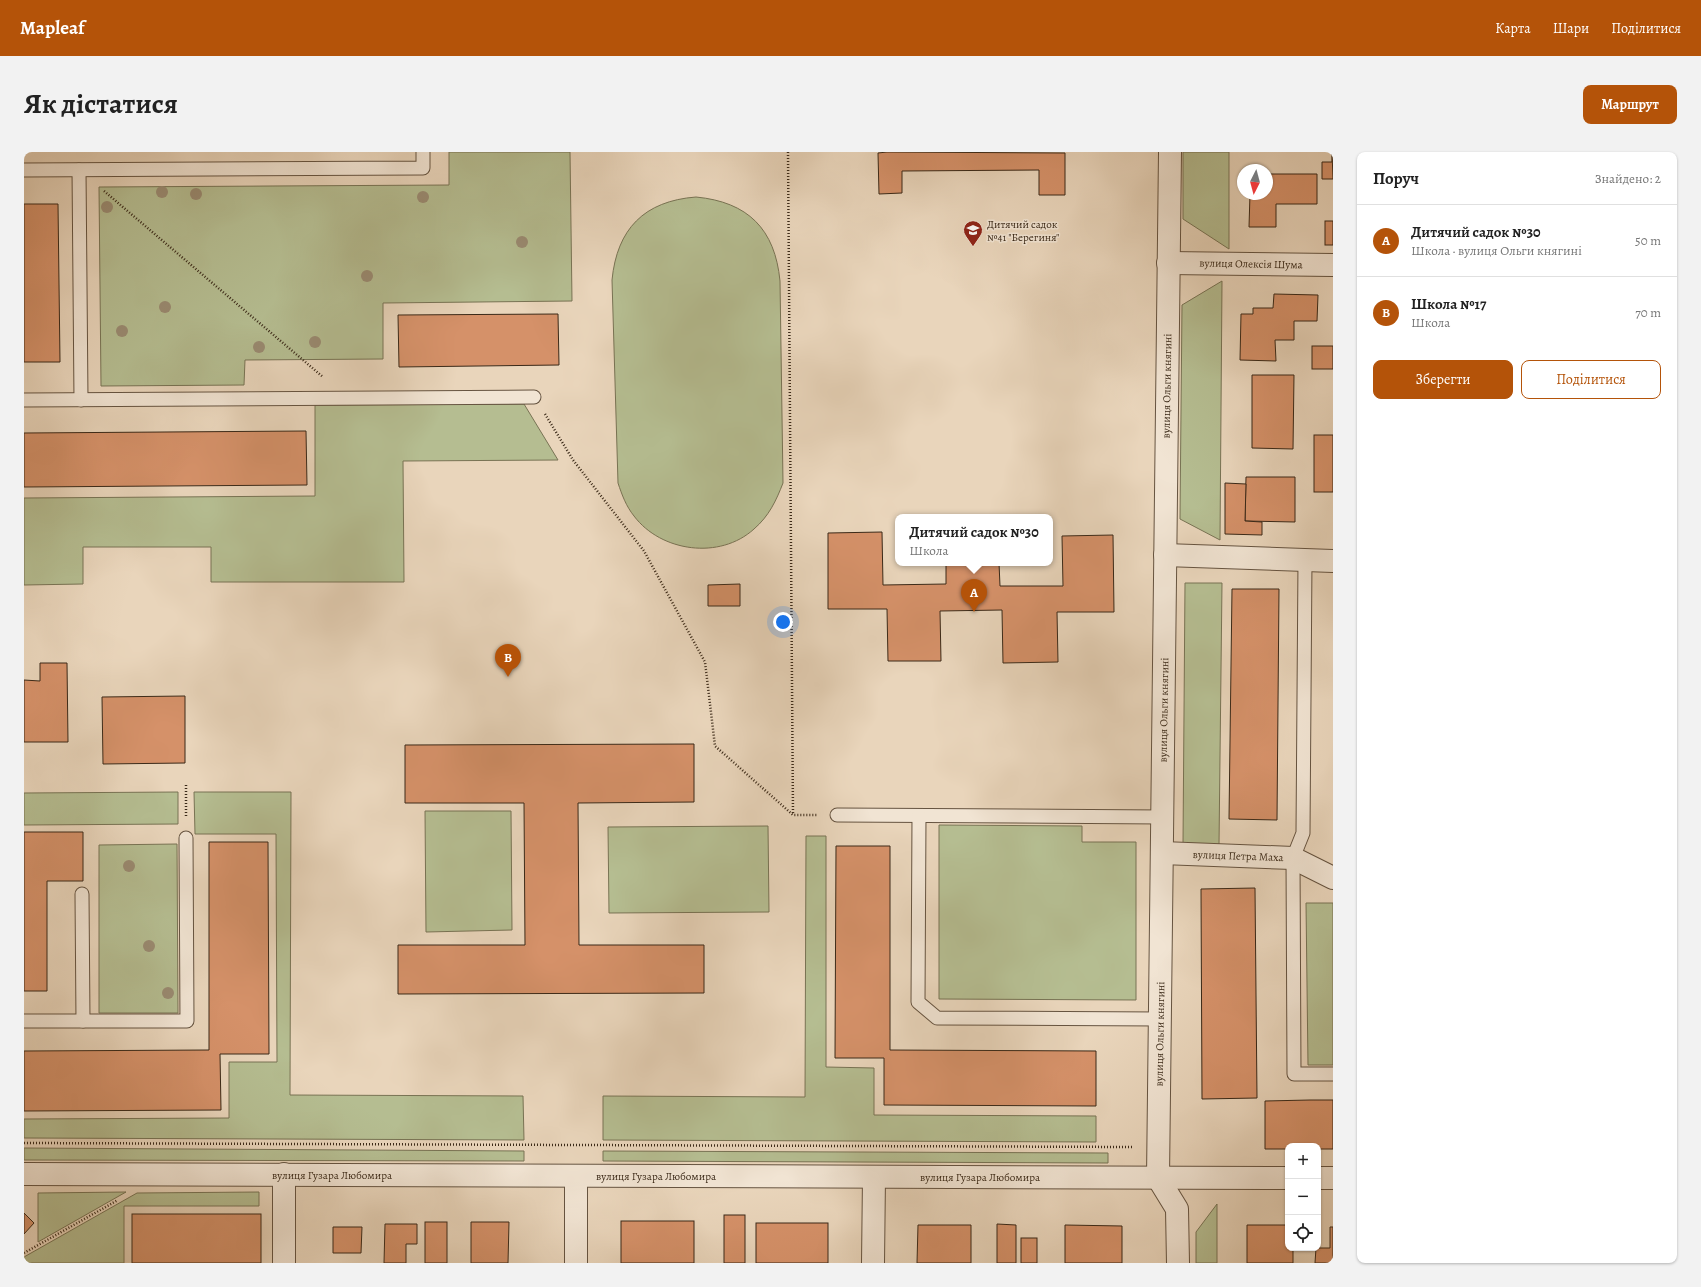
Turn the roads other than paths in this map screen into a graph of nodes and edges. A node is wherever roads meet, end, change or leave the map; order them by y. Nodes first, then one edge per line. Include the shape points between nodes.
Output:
1 (423, 152) edge
2 (1170, 152) edge
3 (24, 170) edge
4 (79, 170) junction
5 (1168, 263) junction
6 (1333, 266) edge
7 (534, 397) road end
8 (24, 400) edge
9 (81, 400) junction
10 (1165, 555) junction
11 (1306, 560) junction
12 (1333, 561) edge
13 (837, 816) dead end
14 (919, 816) junction
15 (1162, 816) junction
16 (186, 838) road end
17 (1162, 853) junction
18 (1292, 858) junction
19 (1333, 878) edge
20 (82, 894) dead end
21 (1160, 1019) junction
22 (24, 1021) edge
23 (83, 1021) junction
24 (1333, 1074) edge
25 (24, 1174) edge
26 (284, 1174) junction
27 (576, 1176) junction
28 (874, 1177) junction
29 (1158, 1178) junction
30 (1285, 1178) edge
31 (1321, 1178) edge
32 (1333, 1178) edge
33 (284, 1263) edge
34 (576, 1263) edge
35 (873, 1263) edge
36 (1178, 1263) edge

1 - 4 lane via 423,168
2 - 5 street, вулиця Ольги княгині
3 - 4 lane
4 - 9 lane
5 - 6 street, вулиця Олексія Шума
5 - 10 street, вулиця Ольги княгині
7 - 9 lane
8 - 9 lane
10 - 11 street
10 - 15 street, вулиця Ольги княгині
11 - 12 street
11 - 18 lane via 1303,833
13 - 14 lane
14 - 15 lane
14 - 21 lane via 918,1002 937,1018
15 - 17 street, вулиця Ольги княгині
16 - 23 lane via 187,1021
17 - 18 street, вулиця Петра Маха
17 - 21 street, вулиця Ольги княгині
18 - 19 street, вулиця Петра Маха
18 - 24 lane via 1294,1074
20 - 23 lane
21 - 29 street, вулиця Ольги княгині
22 - 23 lane
25 - 26 street, вулиця Гузара Любомира
26 - 27 street, вулиця Гузара Любомира
26 - 33 street
27 - 28 street, вулиця Гузара Любомира
27 - 34 street
28 - 29 street, вулиця Гузара Любомира
28 - 35 street
29 - 30 street, вулиця Гузара Любомира
29 - 36 street via 1177,1209
31 - 32 street

